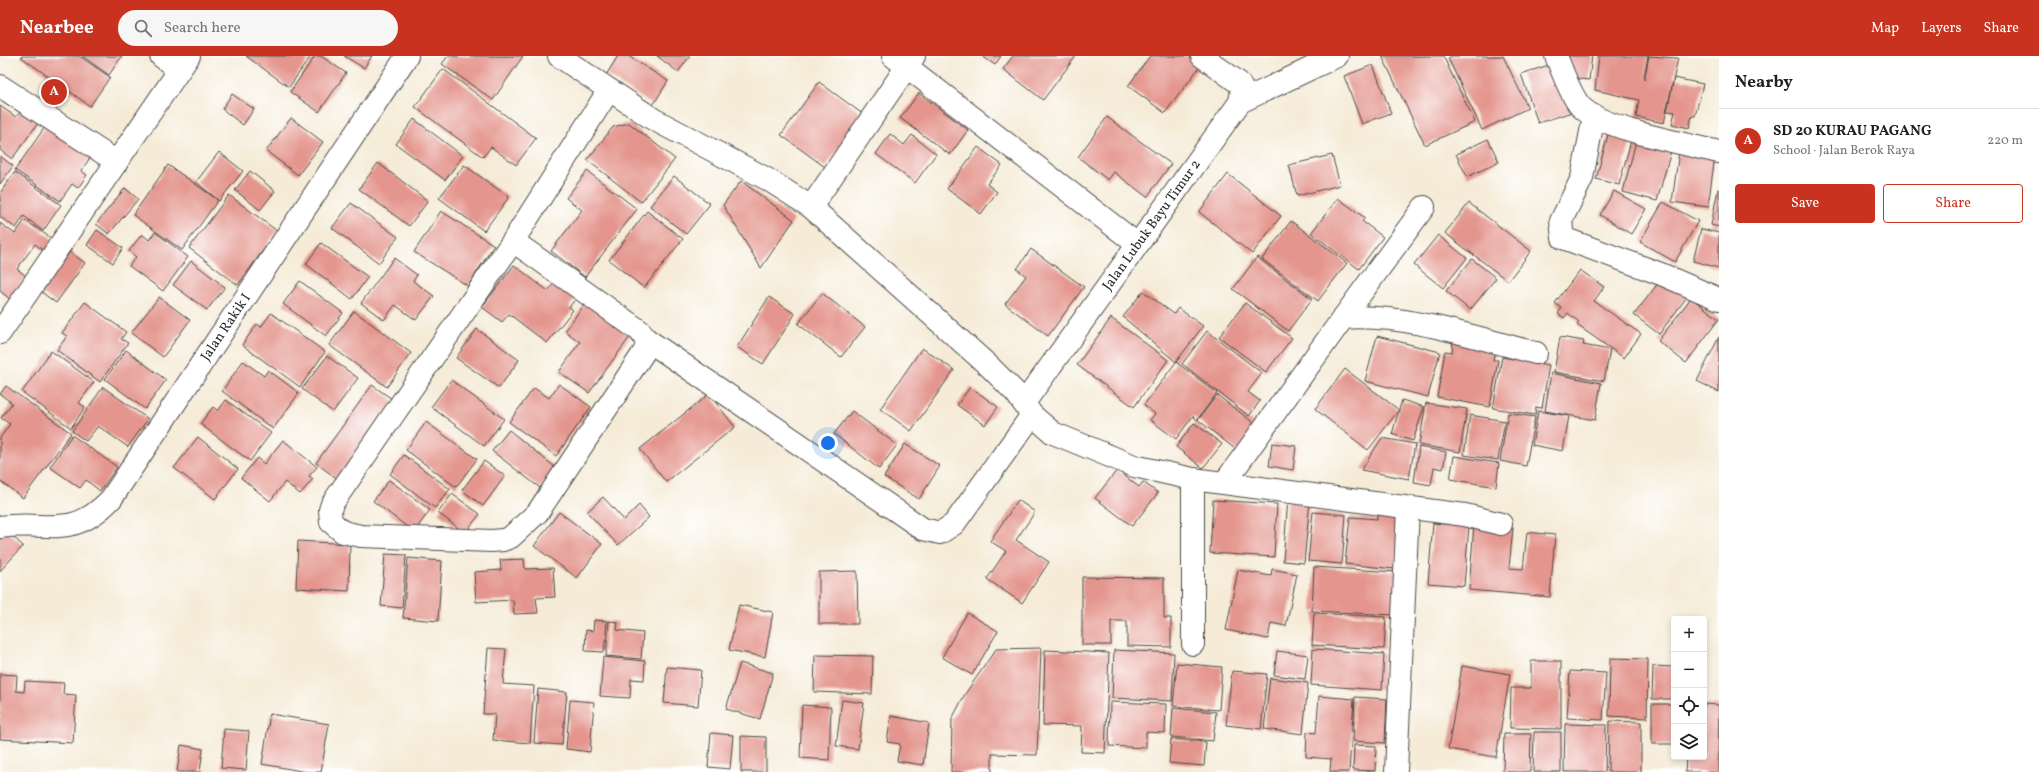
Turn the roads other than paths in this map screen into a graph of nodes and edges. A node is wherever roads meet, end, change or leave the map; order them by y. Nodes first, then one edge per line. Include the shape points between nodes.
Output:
1 (161, 56) edge
2 (407, 56) edge
3 (559, 56) edge
4 (1202, 56) edge
5 (1337, 56) edge
6 (1556, 56) edge
7 (905, 59) edge
8 (184, 63) edge
9 (0, 86) edge
10 (609, 90) junction
11 (1240, 102) junction
12 (1594, 116) junction
13 (1719, 152) edge
14 (117, 162) junction
15 (811, 207) junction
16 (1424, 207) dead end
17 (513, 241) junction
18 (1137, 244) junction
19 (1719, 299) edge
20 (1343, 318) junction
21 (0, 332) edge
22 (646, 339) junction
23 (1536, 354) dead end
24 (1028, 409) junction
25 (1193, 479) junction
26 (1225, 482) junction
27 (1408, 508) junction
28 (1501, 524) dead end
29 (0, 527) edge
30 (1193, 644) dead end
31 (1396, 772) edge

1 - 8 street
2 - 29 street, Jalan Rakik I via 111,499 91,517 71,525
3 - 10 street
4 - 11 street via 1239,83 1242,89
5 - 11 street
6 - 12 street via 1576,101
7 - 15 street
7 - 18 street
8 - 14 street
9 - 14 street
10 - 15 street via 653,119 767,179
10 - 17 street
11 - 18 street, Jalan Lubuk Bayu Timur 2
12 - 13 street via 1613,125
12 - 19 street via 1582,178 1561,221 1563,238 1661,274
14 - 21 street
15 - 24 street via 990,367
16 - 20 street
17 - 22 street, Jalan Lubuk Bayu Timur 2 via 640,331
17 - 22 street via 332,504 330,522 338,529 362,536 389,538 492,541 511,537 538,512 644,352 647,347
18 - 24 street, Jalan Lubuk Bayu Timur 2
20 - 23 street via 1362,316 1397,320
20 - 26 street
22 - 24 street, Jalan Lubuk Bayu Timur 2 via 923,529 940,533 954,524
24 - 25 street via 1054,433 1066,440 1134,466
25 - 26 street
25 - 30 street
26 - 27 street
27 - 28 street via 1464,515
27 - 31 street

